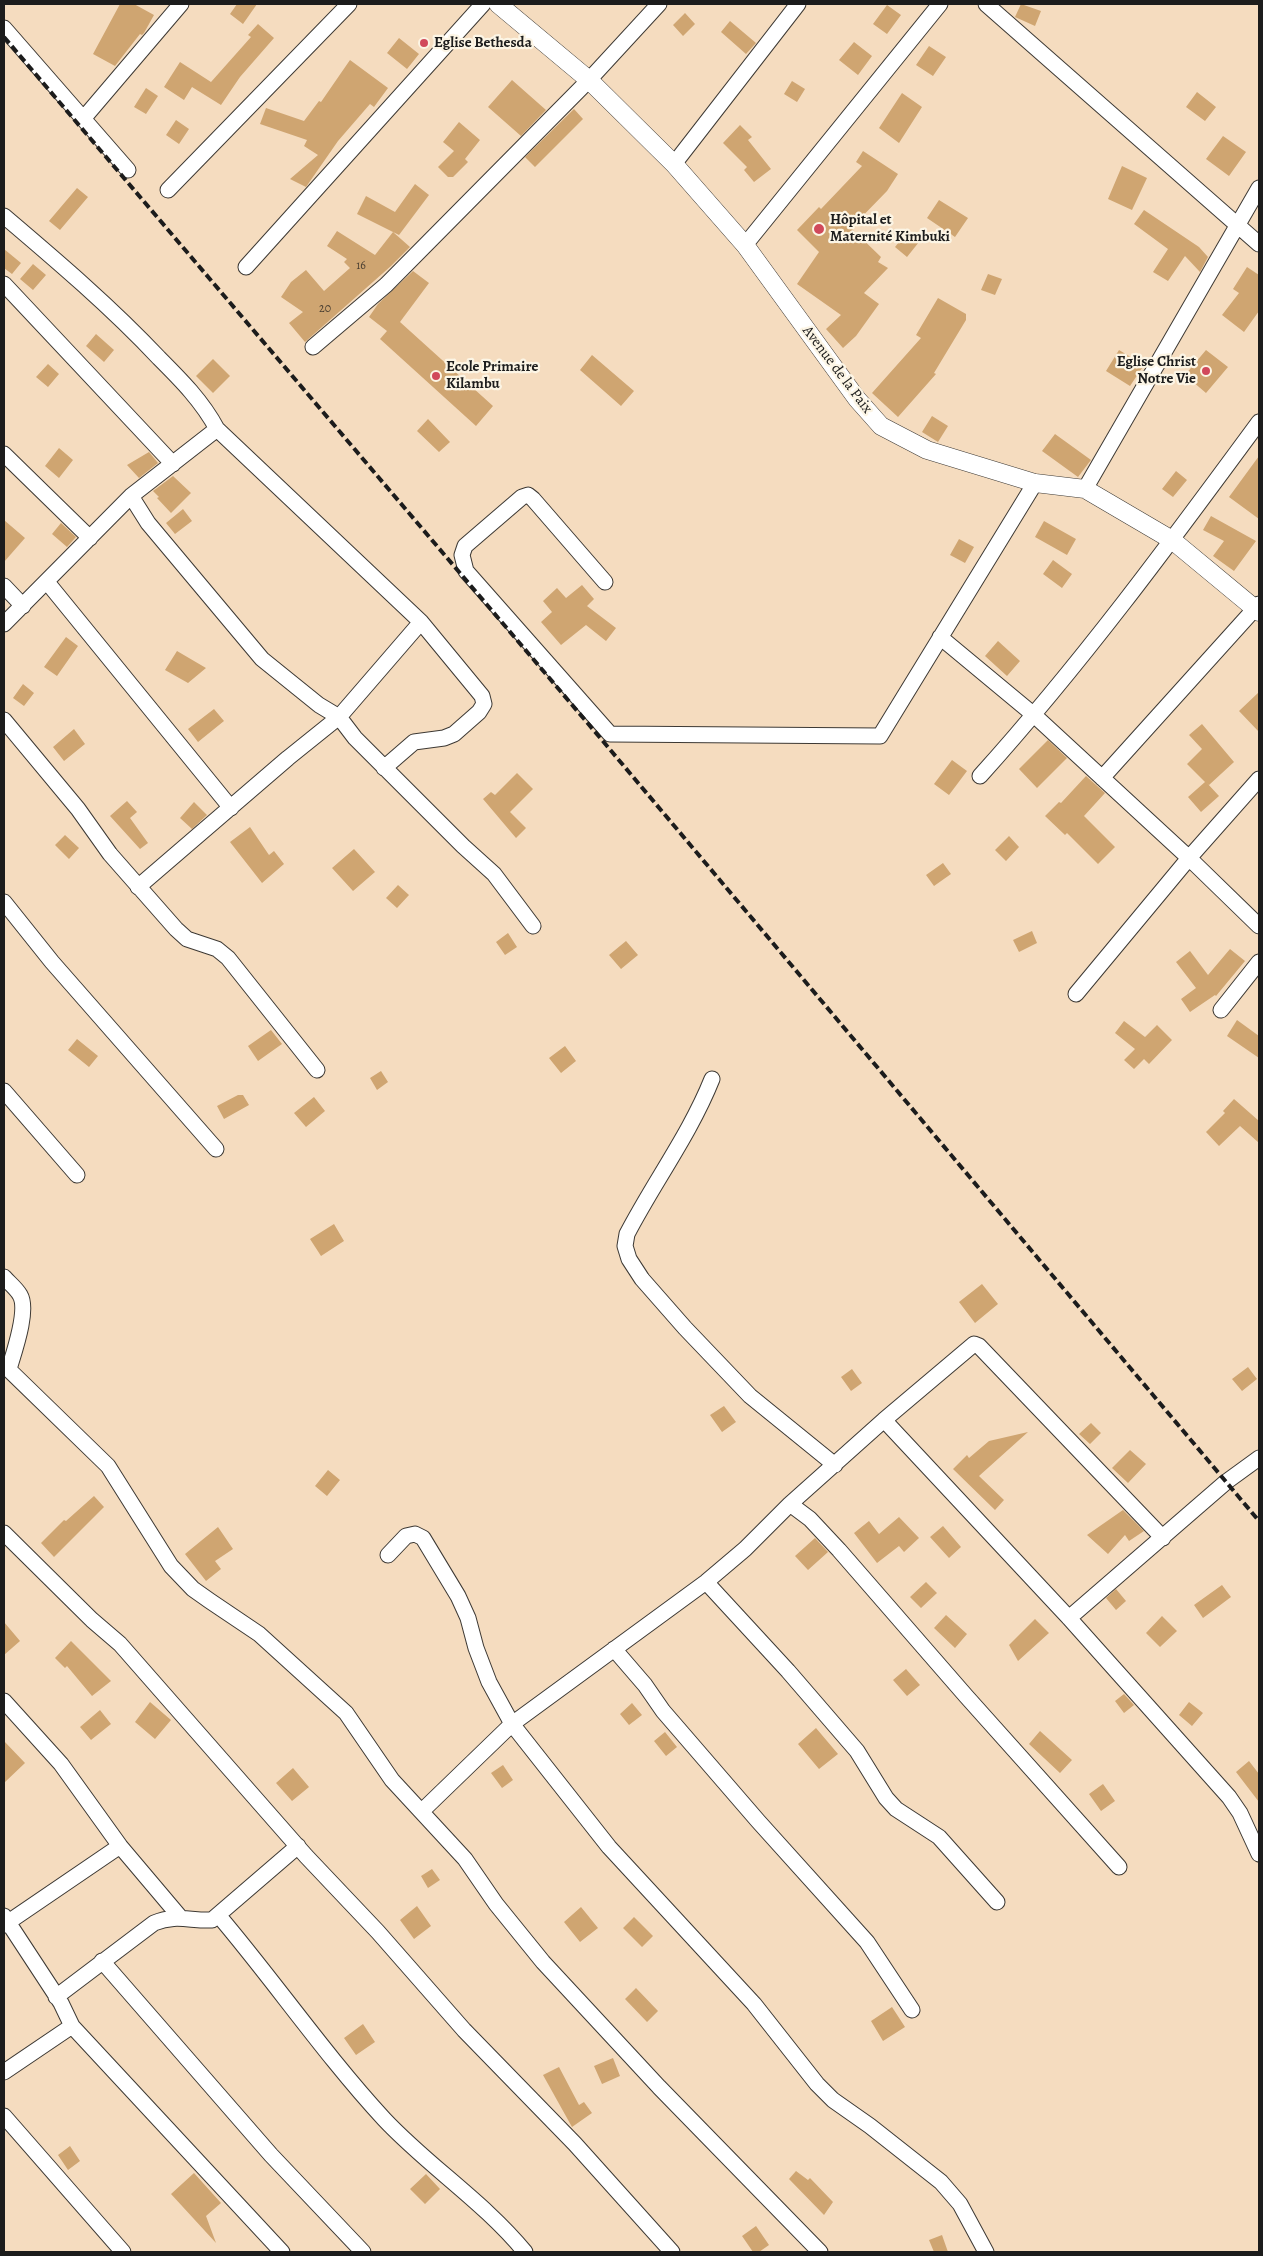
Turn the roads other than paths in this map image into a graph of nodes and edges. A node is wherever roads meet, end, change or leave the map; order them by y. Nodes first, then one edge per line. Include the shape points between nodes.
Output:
1 (181, 4) edge
2 (349, 4) edge
3 (483, 4) edge
4 (498, 4) edge
5 (659, 4) edge
6 (798, 4) edge
7 (940, 4) edge
8 (986, 4) edge
9 (4, 28) edge
10 (589, 80) junction
11 (83, 119) junction
12 (674, 164) junction
13 (128, 170) dead end
14 (1259, 188) edge
15 (168, 190) dead end
16 (5, 219) edge
17 (1238, 226) junction
18 (1259, 244) edge
19 (744, 245) junction
20 (246, 267) dead end
21 (4, 284) edge
22 (313, 347) dead end
23 (1259, 422) edge
24 (217, 429) junction
25 (4, 454) edge
26 (173, 464) junction
27 (1035, 483) junction
28 (1085, 489) junction
29 (131, 496) junction
30 (90, 538) junction
31 (1172, 540) junction
32 (48, 582) junction
33 (605, 582) dead end
34 (4, 586) edge
35 (23, 606) junction
36 (1258, 608) edge
37 (421, 622) junction
38 (4, 624) edge
39 (940, 637) junction
40 (1034, 715) junction
41 (339, 717) junction
42 (4, 720) edge
43 (384, 768) junction
44 (980, 776) dead end
45 (1102, 778) junction
46 (1259, 779) edge
47 (231, 808) junction
48 (1189, 858) junction
49 (138, 887) junction
50 (4, 902) edge
51 (533, 926) dead end
52 (1259, 926) edge
53 (1259, 962) edge
54 (1076, 994) dead end
55 (1221, 1010) dead end
56 (317, 1070) dead end
57 (712, 1079) dead end
58 (4, 1091) edge
59 (216, 1148) dead end
60 (77, 1175) dead end
61 (4, 1277) edge
62 (6, 1367) edge
63 (884, 1420) junction
64 (1259, 1458) edge
65 (835, 1464) junction
66 (790, 1504) junction
67 (4, 1533) edge
68 (1163, 1538) junction
69 (388, 1555) dead end
70 (706, 1582) junction
71 (1069, 1618) junction
72 (614, 1649) junction
73 (4, 1701) edge
74 (512, 1724) junction
75 (422, 1811) junction
76 (120, 1846) junction
77 (298, 1846) junction
78 (1259, 1854) edge
79 (1119, 1867) dead end
80 (997, 1902) dead end
81 (219, 1916) junction
82 (180, 1917) junction
83 (5, 1921) edge
84 (102, 1961) junction
85 (56, 1997) junction
86 (912, 2010) dead end
87 (72, 2026) junction
88 (4, 2072) edge
89 (4, 2116) edge
90 (123, 2252) edge
91 (282, 2252) edge
92 (363, 2252) edge
93 (525, 2252) edge
94 (672, 2252) edge
95 (820, 2252) edge
96 (986, 2252) edge

1 - 11 street
2 - 15 street
3 - 20 street
4 - 10 street, Avenue de la Paix
5 - 10 street
6 - 12 street
7 - 19 street
8 - 17 street
9 - 11 street
10 - 12 street, Avenue de la Paix
10 - 22 street via 386,286
11 - 13 street
12 - 19 street, Avenue de la Paix
14 - 17 street
16 - 24 street via 62,265 141,338 202,403
17 - 18 street
17 - 28 street
19 - 27 street, Avenue de la Paix via 857,399 881,426 926,450
21 - 26 street
23 - 31 street
24 - 26 street
24 - 37 street
25 - 30 street
26 - 29 street
27 - 28 street, Avenue de la Paix
27 - 39 street
28 - 31 street, Avenue de la Paix
29 - 30 street
29 - 41 street via 148,523 262,659
30 - 32 street
31 - 36 street, Avenue de la Paix
31 - 40 street
32 - 35 street
32 - 47 street
33 - 39 street via 528,495 465,546 462,555 466,571 607,731 614,735 880,736
34 - 35 street
35 - 38 street
36 - 45 street
37 - 41 street
37 - 43 street via 482,696 484,704 454,734 414,742
39 - 40 street
40 - 44 street
40 - 45 street
41 - 43 street
41 - 47 street
42 - 49 street
43 - 51 street via 494,874
45 - 48 street
46 - 48 street
47 - 49 street
48 - 52 street
48 - 54 street
49 - 56 street via 187,939 217,949 228,958
50 - 59 street via 52,962
53 - 55 street
57 - 65 street via 688,1129 627,1234 625,1246 629,1259 642,1279 750,1396
58 - 60 street
61 - 62 street via 23,1301
62 - 75 street via 108,1466 171,1566 204,1597 259,1634 334,1701 346,1713 392,1780
63 - 65 street
63 - 68 street via 967,1348 974,1344 980,1346
63 - 71 street
64 - 68 street via 1226,1482
65 - 66 street
66 - 70 street
66 - 79 street via 810,1519 839,1550
67 - 77 street via 120,1644
68 - 71 street
69 - 74 street via 406,1536 415,1534 423,1538 458,1596 489,1682
70 - 72 street
70 - 80 street via 857,1751 891,1803 939,1837
71 - 78 street via 1228,1797
72 - 74 street
72 - 86 street via 663,1711 867,1942
73 - 76 street via 61,1764
74 - 75 street
74 - 96 street via 609,1847 754,2004 817,2084 833,2100 941,2182 960,2204
75 - 95 street via 465,1859 496,1904 550,1969 659,2087
76 - 82 street
76 - 83 street
77 - 81 street
77 - 94 street via 464,2030 575,2144
81 - 82 street via 212,1920
81 - 93 street via 336,2065 386,2121 495,2219
82 - 84 street via 154,1924
83 - 85 street
84 - 85 street
84 - 92 street via 271,2155
85 - 87 street
87 - 88 street
87 - 91 street
89 - 90 street

